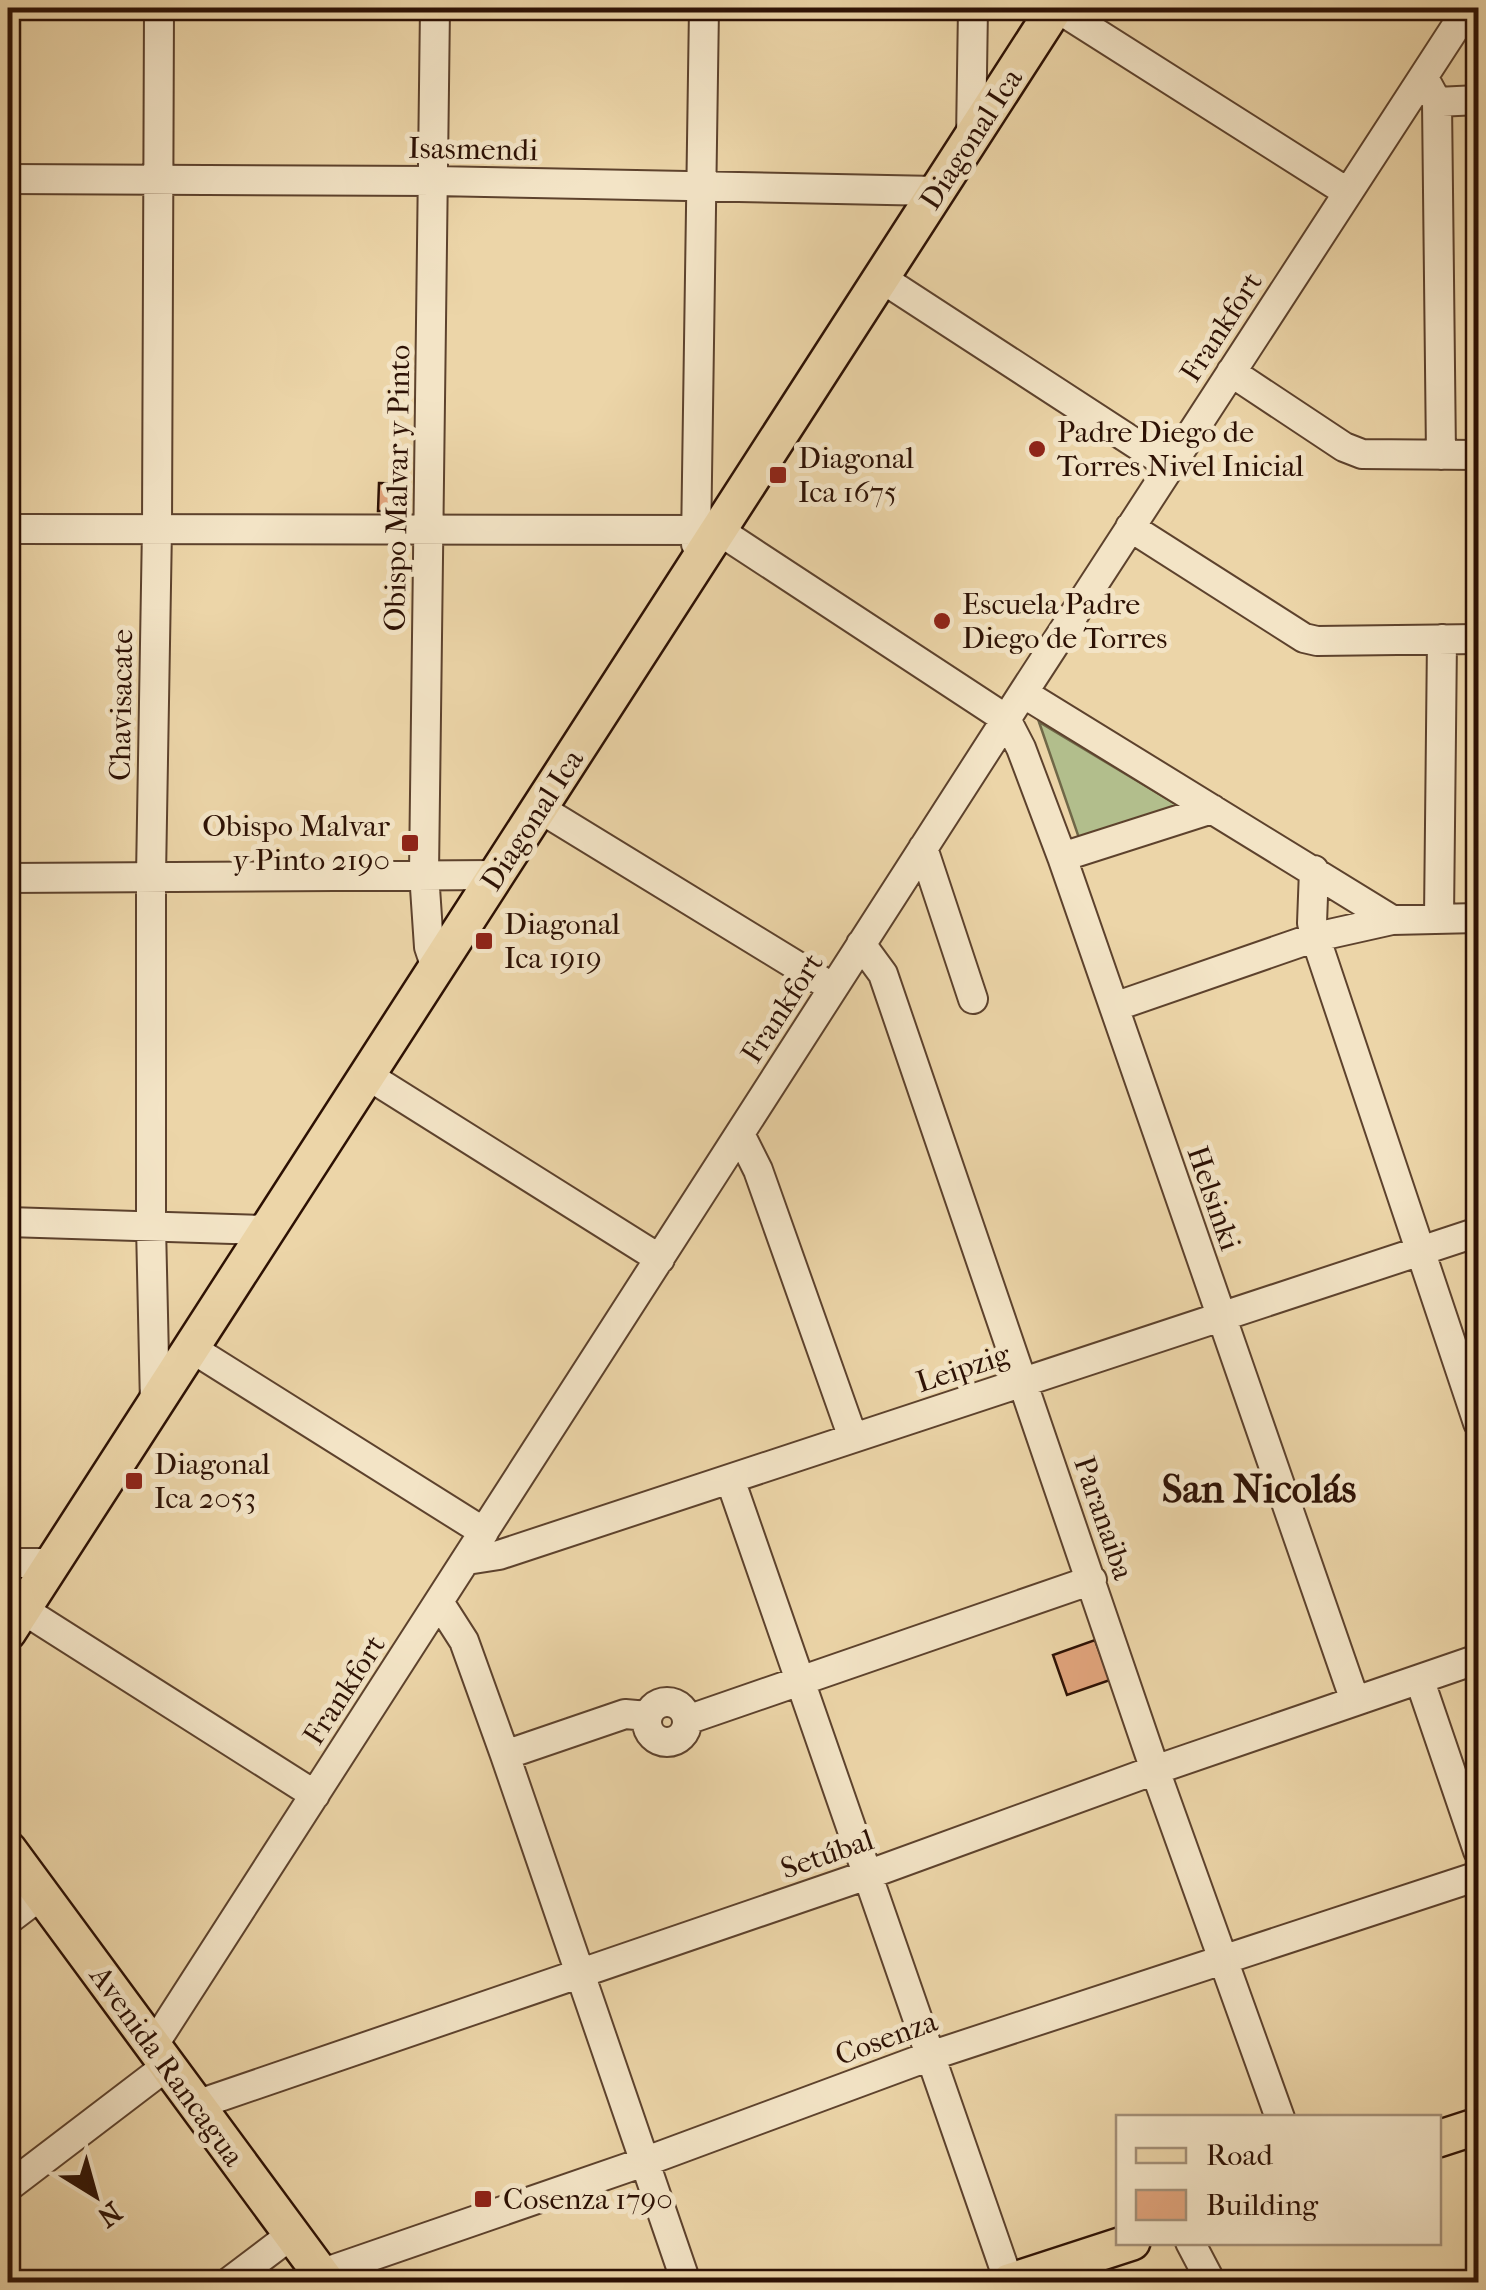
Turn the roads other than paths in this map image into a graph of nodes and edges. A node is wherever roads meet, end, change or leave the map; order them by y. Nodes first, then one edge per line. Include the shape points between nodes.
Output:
1 (159, 8) edge
2 (434, 8) edge
3 (704, 8) edge
4 (973, 8) edge
5 (1056, 8) edge
6 (1468, 8) edge
7 (1431, 90) junction
8 (1478, 100) edge
9 (971, 138) junction
10 (158, 178) junction
11 (8, 179) edge
12 (434, 181) junction
13 (702, 185) junction
14 (937, 190) junction
15 (1347, 192) junction
16 (881, 278) junction
17 (1231, 372) junction
18 (1441, 455) junction
19 (1478, 455) edge
20 (1170, 466) junction
21 (157, 528) junction
22 (1130, 528) junction
23 (8, 529) edge
24 (708, 529) junction
25 (429, 531) junction
26 (1442, 639) junction
27 (1478, 639) edge
28 (1022, 693) junction
29 (1006, 719) junction
30 (540, 808) junction
31 (1212, 809) junction
32 (923, 848) junction
33 (1062, 857) junction
34 (1314, 870) junction
35 (424, 873) junction
36 (496, 875) junction
37 (151, 876) junction
38 (8, 878) edge
39 (1438, 918) junction
40 (1478, 918) edge
41 (1392, 920) junction
42 (1316, 938) junction
43 (861, 944) junction
44 (436, 968) junction
45 (833, 988) junction
46 (973, 999) dead end
47 (1114, 1007) junction
48 (367, 1075) junction
49 (740, 1134) junction
50 (8, 1222) edge
51 (151, 1226) junction
52 (267, 1230) junction
53 (1478, 1232) edge
54 (1420, 1251) junction
55 (660, 1259) junction
56 (1221, 1317) junction
57 (191, 1348) junction
58 (1022, 1383) junction
59 (155, 1404) junction
60 (1478, 1423) edge
61 (853, 1438) junction
62 (730, 1479) junction
63 (484, 1532) junction
64 (468, 1560) junction
65 (8, 1562) edge
66 (52, 1563) junction
67 (1092, 1580) junction
68 (439, 1602) junction
69 (15, 1620) edge
70 (1478, 1659) edge
71 (800, 1681) junction
72 (1420, 1681) junction
73 (1355, 1701) junction
74 (505, 1755) junction
75 (1155, 1770) junction
76 (315, 1795) junction
77 (8, 1848) edge
78 (1478, 1851) edge
79 (867, 1875) junction
80 (1478, 1876) edge
81 (41, 1895) junction
82 (8, 1920) edge
83 (1224, 1959) junction
84 (578, 1974) junction
85 (160, 2055) junction
86 (930, 2056) junction
87 (196, 2105) junction
88 (1279, 2115) edge
89 (1478, 2126) edge
90 (1441, 2138) edge
91 (644, 2162) junction
92 (8, 2187) edge
93 (292, 2235) junction
94 (1123, 2245) edge
95 (1192, 2245) edge
96 (323, 2278) edge
97 (229, 2282) edge
98 (686, 2282) edge
99 (1008, 2282) edge
100 (1211, 2282) edge

1 - 10 street, Chavisacate
2 - 12 street, Obispo Malvar y Pinto
3 - 13 street
4 - 9 street
5 - 9 main road, Diagonal Ica
5 - 15 street
6 - 7 street, Frankfort
7 - 8 street
7 - 15 street, Frankfort
7 - 18 street
9 - 14 main road, Diagonal Ica
10 - 11 street, Isasmendi
10 - 12 street, Isasmendi
10 - 21 street, Chavisacate
12 - 13 street, Isasmendi
12 - 25 street, Obispo Malvar y Pinto
13 - 14 street, Isasmendi
13 - 24 street
14 - 16 main road, Diagonal Ica
15 - 17 street, Frankfort
16 - 20 street
16 - 24 main road, Diagonal Ica
17 - 18 street via 1344,447 1362,454
17 - 20 street, Frankfort
18 - 19 street
20 - 22 street, Frankfort
21 - 23 street
21 - 25 street
21 - 37 street, Chavisacate
22 - 26 street via 1304,638
22 - 28 street, Frankfort
24 - 25 street
24 - 29 street
24 - 30 main road, Diagonal Ica via 695,566
25 - 35 street, Obispo Malvar y Pinto
26 - 27 street
26 - 39 street
28 - 29 street, Frankfort
28 - 31 street
29 - 32 street, Frankfort
29 - 33 street, Helsinki
30 - 36 main road, Diagonal Ica
30 - 45 street
31 - 33 street
31 - 34 street
32 - 43 street, Frankfort
32 - 46 street
33 - 47 street, Helsinki
34 - 41 street
34 - 42 street
35 - 36 street
35 - 37 street
35 - 44 street, Obispo Malvar y Pinto
36 - 44 main road, Diagonal Ica
37 - 38 street
37 - 51 street, Chavisacate
39 - 40 street
39 - 41 street
41 - 42 street
42 - 47 street
42 - 54 street
43 - 45 street, Frankfort
43 - 58 street, Paranaiba via 883,974
44 - 48 main road, Diagonal Ica
45 - 49 street, Frankfort
47 - 56 street, Helsinki
48 - 52 main road, Diagonal Ica
48 - 55 street
49 - 55 street, Frankfort
49 - 61 street
50 - 51 street
51 - 52 street
51 - 59 street, Chavisacate
52 - 57 main road, Diagonal Ica
53 - 54 street, Leipzig
54 - 56 street, Leipzig
54 - 60 street
55 - 63 street, Frankfort
56 - 58 street, Leipzig
56 - 73 street, Helsinki
57 - 59 main road, Diagonal Ica
57 - 63 street
58 - 61 street, Leipzig
58 - 67 street, Paranaiba
59 - 66 main road, Diagonal Ica
61 - 62 street, Leipzig
62 - 64 street, Leipzig
62 - 71 street
63 - 64 street, Frankfort
64 - 68 street, Frankfort
65 - 66 street
66 - 69 main road, Diagonal Ica
67 - 71 street
67 - 75 street, Paranaiba
68 - 74 street via 464,1641
68 - 76 street, Frankfort
69 - 76 street
70 - 72 street, Setúbal
71 - 74 street via 687,1720 680,1737 668,1742 651,1735 648,1716 625,1714
71 - 79 street
72 - 73 street, Setúbal
72 - 78 street
73 - 75 street, Setúbal
74 - 84 street
75 - 79 street, Setúbal
75 - 83 street, Paranaiba
76 - 85 street, Frankfort
77 - 81 main road, Avenida Rancagua
79 - 84 street, Setúbal
79 - 86 street
80 - 83 street, Cosenza
81 - 82 street
81 - 85 main road, Avenida Rancagua
83 - 86 street, Cosenza
83 - 88 street, Paranaiba
84 - 87 street, Setúbal
84 - 91 street
85 - 87 main road, Avenida Rancagua
85 - 92 street
86 - 91 street, Cosenza
86 - 99 street
87 - 93 main road, Avenida Rancagua
89 - 90 main road
91 - 96 street, Cosenza
91 - 98 street
93 - 96 main road, Avenida Rancagua
93 - 97 street
94 - 99 main road
95 - 100 street

